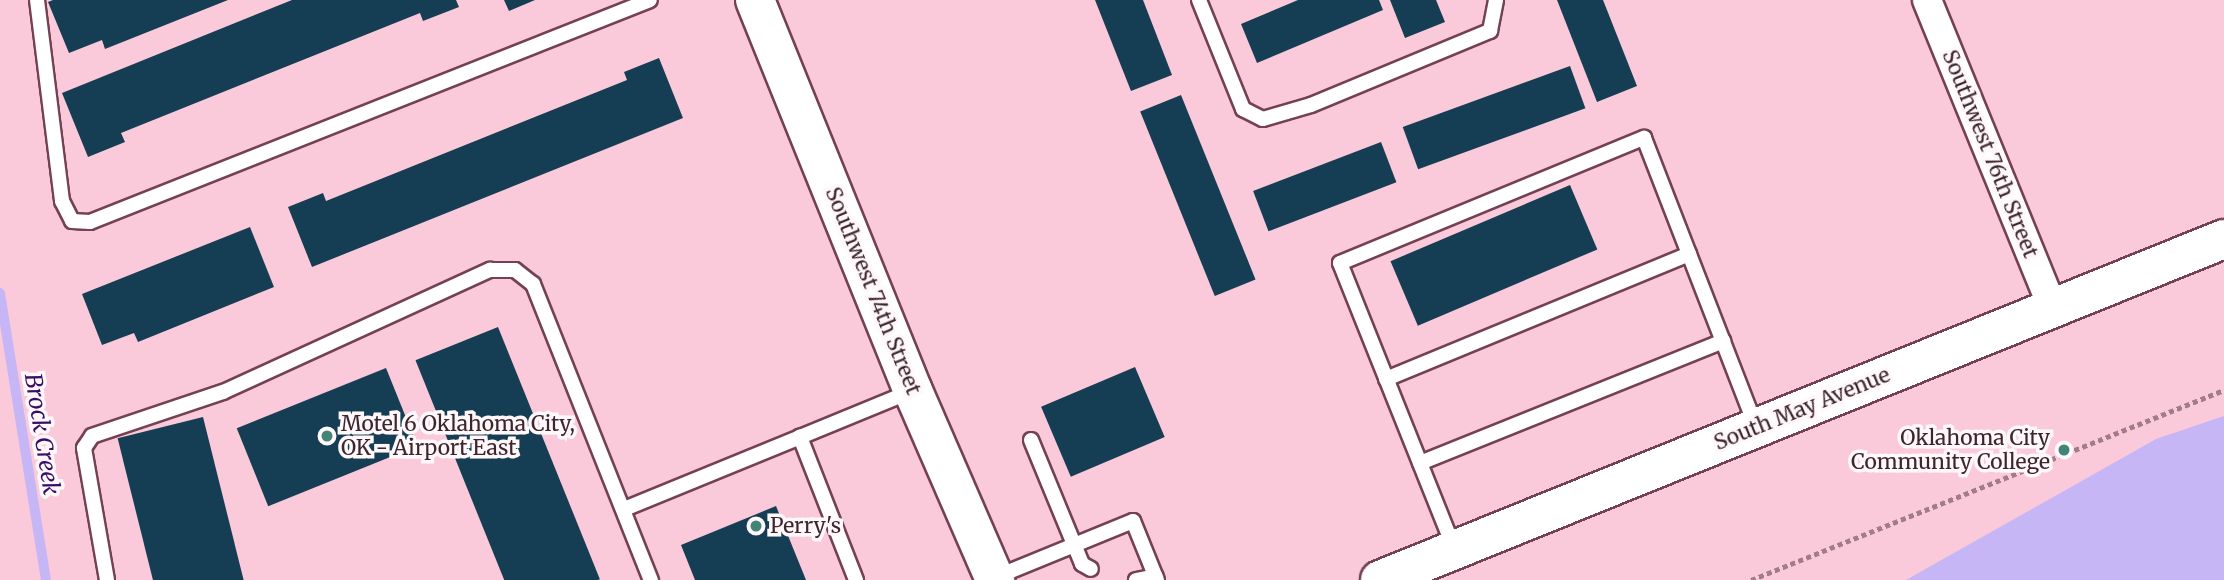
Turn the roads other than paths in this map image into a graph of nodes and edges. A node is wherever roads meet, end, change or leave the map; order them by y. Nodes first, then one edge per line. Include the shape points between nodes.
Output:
1 (37, 0) edge
2 (650, 0) edge
3 (755, 0) edge
4 (1199, 0) edge
5 (1496, 0) edge
6 (1927, 0) edge
7 (2224, 239) edge
8 (1689, 254) junction
9 (2053, 308) junction
10 (1723, 341) junction
11 (1386, 379) junction
12 (913, 391) junction
13 (1757, 428) junction
14 (800, 438) junction
15 (1031, 440) dead end
16 (1420, 463) junction
17 (624, 509) junction
18 (1074, 546) junction
19 (1455, 550) junction
20 (1091, 569) dead end
21 (1156, 578) edge
22 (995, 579) edge
23 (107, 580) edge
24 (651, 580) edge
25 (856, 580) edge
26 (1136, 580) edge
27 (1380, 580) edge

1 - 2 lane via 62,201 72,221 90,222
3 - 12 main road, Southwest 74th Street
4 - 5 lane via 1243,109 1263,118 1311,105 1490,30
6 - 9 street, Southwest 76th Street
7 - 9 main road, South May Avenue
8 - 10 lane
8 - 11 lane
8 - 11 lane via 1644,138 1340,264
9 - 13 main road, South May Avenue
10 - 13 lane
10 - 16 lane
11 - 16 lane
12 - 14 lane
12 - 22 main road, Southwest 74th Street
13 - 19 main road, South May Avenue
14 - 17 lane
14 - 25 lane
15 - 18 lane
16 - 19 lane
17 - 23 lane via 533,284 515,270 490,270 223,392 92,436 84,448
17 - 24 lane
18 - 20 lane via 1082,564
18 - 21 lane via 1133,521
18 - 22 lane
19 - 27 main road, South May Avenue
21 - 26 lane

